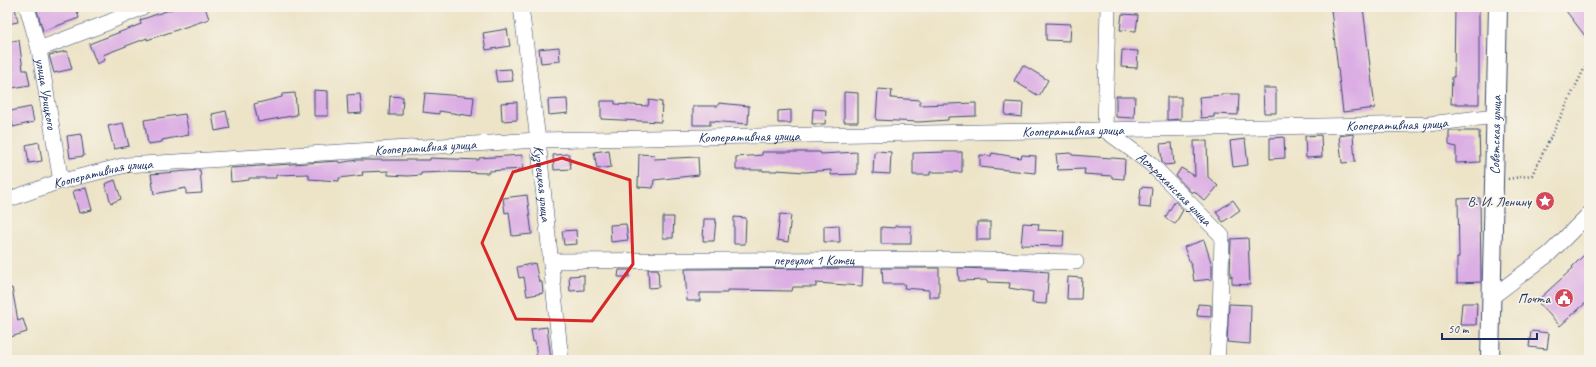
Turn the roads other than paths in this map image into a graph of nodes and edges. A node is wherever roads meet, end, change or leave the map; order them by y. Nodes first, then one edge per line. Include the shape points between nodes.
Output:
1 (27, 7) edge
2 (143, 7) edge
3 (520, 7) edge
4 (1108, 7) edge
5 (1498, 7) edge
6 (39, 49) junction
7 (1496, 116) junction
8 (1105, 130) junction
9 (538, 140) junction
10 (61, 182) junction
11 (7, 200) edge
12 (1589, 214) edge
13 (551, 260) junction
14 (1076, 262) dead end
15 (1492, 297) junction
16 (561, 360) edge
17 (1217, 360) edge
18 (1490, 360) edge

1 - 6 street, улица Урицкого
2 - 6 street
3 - 9 street, Кузнецкая улица
4 - 8 street
5 - 7 street, Советская улица
6 - 10 street, улица Урицкого
7 - 8 street, Кооперативная улица via 1428,124
7 - 15 street, Советская улица
8 - 9 street, Кооперативная улица
8 - 17 street, Астраханская улица via 1151,164 1222,236
9 - 10 street, Кооперативная улица via 126,165
9 - 13 street, Кузнецкая улица
10 - 11 street, Кооперативная улица
12 - 15 street via 1549,254
13 - 14 street, переулок 1 Котец via 936,259
13 - 16 street, Кузнецкая улица
15 - 18 street, Советская улица

